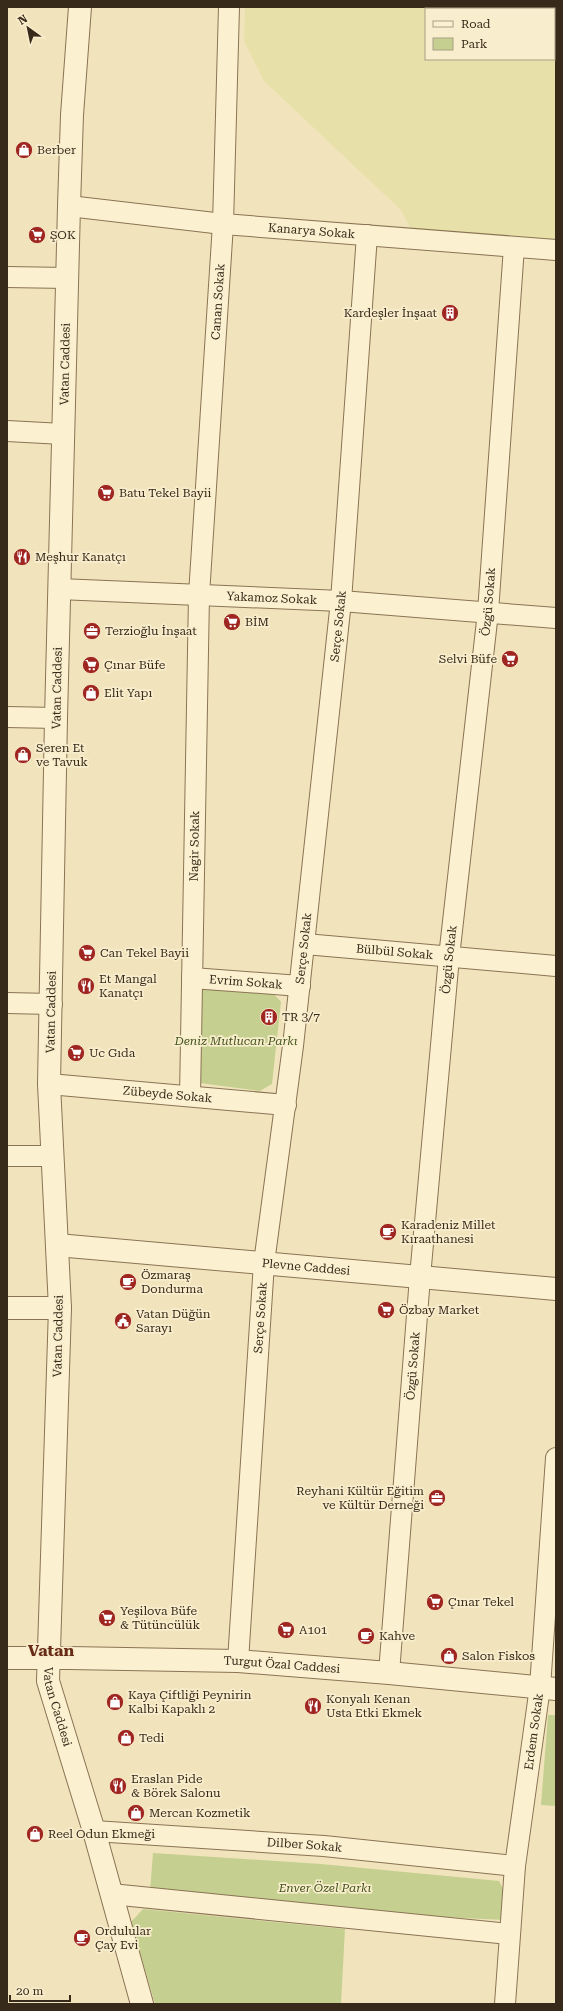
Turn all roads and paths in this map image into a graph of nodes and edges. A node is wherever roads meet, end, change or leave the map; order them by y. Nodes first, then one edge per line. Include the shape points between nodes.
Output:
1 (80, 7) edge
2 (229, 7) edge
3 (69, 206) junction
4 (223, 224) junction
5 (367, 235) junction
6 (514, 247) junction
7 (556, 250) edge
8 (7, 277) edge
9 (67, 278) junction
10 (7, 431) edge
11 (63, 434) junction
12 (59, 589) junction
13 (199, 595) junction
14 (341, 601) junction
15 (488, 612) junction
16 (556, 618) edge
17 (7, 717) edge
18 (56, 718) junction
19 (305, 944) junction
20 (449, 957) junction
21 (556, 966) edge
22 (192, 978) junction
23 (300, 986) junction
24 (7, 1003) edge
25 (52, 1004) junction
26 (49, 1084) junction
27 (190, 1096) junction
28 (286, 1105) junction
29 (7, 1156) edge
30 (53, 1156) junction
31 (57, 1245) junction
32 (264, 1263) junction
33 (420, 1277) junction
34 (556, 1289) edge
35 (7, 1308) edge
36 (60, 1308) junction
37 (556, 1458) edge
38 (7, 1658) edge
39 (48, 1659) junction
40 (238, 1661) junction
41 (390, 1673) junction
42 (548, 1688) edge
43 (94, 1831) junction
44 (515, 1866) junction
45 (111, 1894) junction
46 (510, 1934) junction
47 (142, 2004) edge
48 (505, 2004) edge

1 - 3 street, Vatan Caddesi via 72,115
2 - 4 street, Canan Sokak
3 - 4 street, Kanarya Sokak
3 - 9 street, Vatan Caddesi
4 - 5 street, Kanarya Sokak
4 - 13 street, Canan Sokak
5 - 6 street, Kanarya Sokak
5 - 14 street, Serçe Sokak
6 - 7 street, Kanarya Sokak
6 - 15 street, Özgü Sokak
8 - 9 street
9 - 11 street, Vatan Caddesi
10 - 11 street
11 - 12 street, Vatan Caddesi
12 - 13 street, Yakamoz Sokak
12 - 18 street, Vatan Caddesi
13 - 14 street, Yakamoz Sokak
13 - 22 street, Nagir Sokak
14 - 15 street, Yakamoz Sokak
14 - 19 street, Serçe Sokak
15 - 16 street, Yakamoz Sokak
15 - 20 street, Özgü Sokak
17 - 18 street
18 - 25 street, Vatan Caddesi
19 - 20 street, Bülbül Sokak
19 - 23 street, Serçe Sokak
20 - 21 street, Bülbül Sokak
20 - 33 street, Özgü Sokak
22 - 23 street, Evrim Sokak
22 - 27 street, Nagir Sokak
23 - 28 street, Serçe Sokak
24 - 25 street
25 - 26 street, Vatan Caddesi
26 - 27 street, Zübeyde Sokak
26 - 30 street, Vatan Caddesi
27 - 28 street, Zübeyde Sokak
28 - 32 street, Serçe Sokak
29 - 30 street
30 - 31 street, Vatan Caddesi
31 - 32 street, Plevne Caddesi
31 - 36 street, Vatan Caddesi
32 - 33 street, Plevne Caddesi
32 - 40 street, Serçe Sokak
33 - 34 street, Plevne Caddesi
33 - 41 street, Özgü Sokak
35 - 36 street
36 - 39 street, Vatan Caddesi
37 - 42 street, Erdem Sokak
38 - 39 street, Turgut Özal Caddesi
39 - 40 street, Turgut Özal Caddesi
39 - 43 street, Vatan Caddesi via 48,1681
40 - 41 street, Turgut Özal Caddesi
41 - 42 street, Turgut Özal Caddesi
42 - 44 street, Erdem Sokak
43 - 44 street, Dilber Sokak via 324,1846
43 - 45 street, Vatan Caddesi
44 - 46 street, Erdem Sokak
45 - 46 street
45 - 47 street, Vatan Caddesi
46 - 48 street, Erdem Sokak

